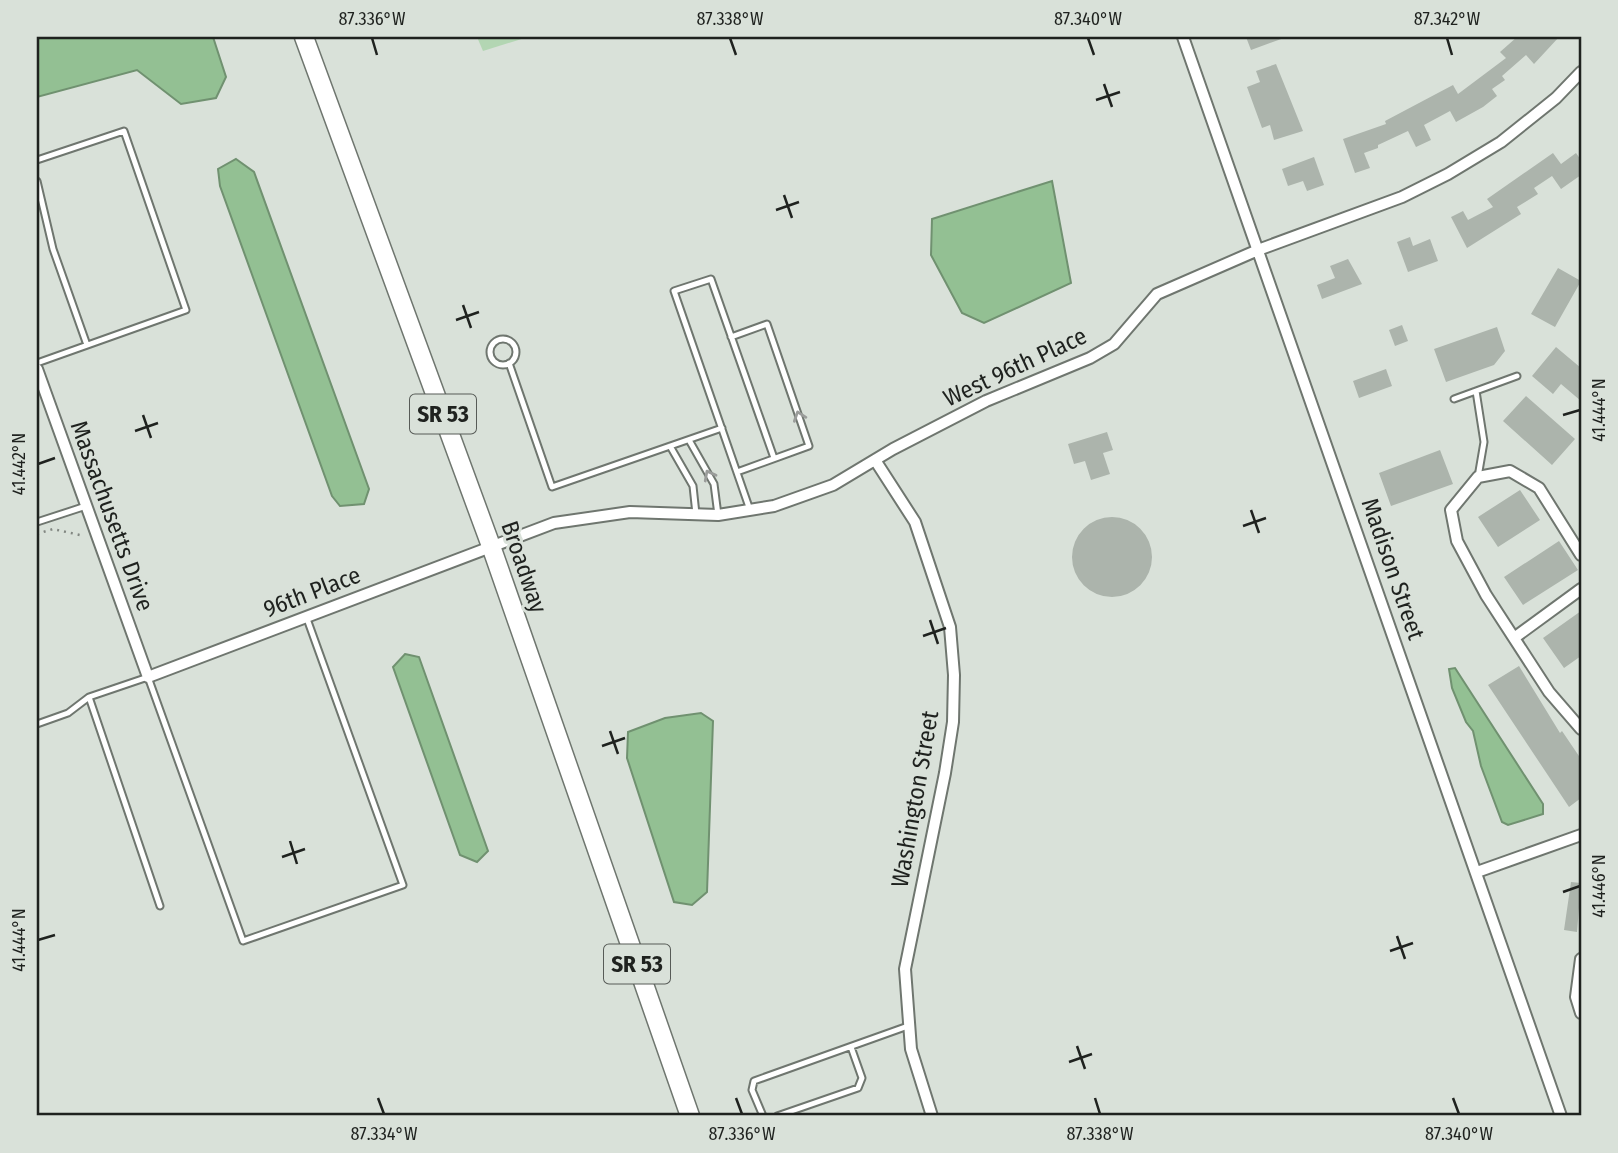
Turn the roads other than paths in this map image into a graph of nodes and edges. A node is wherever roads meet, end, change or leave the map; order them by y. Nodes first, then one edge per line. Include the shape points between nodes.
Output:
1 (304, 37) edge
2 (1183, 37) edge
3 (1581, 72) edge
4 (37, 160) edge
5 (37, 181) edge
6 (1258, 250) junction
7 (731, 337) junction
8 (87, 345) junction
9 (37, 362) edge
10 (509, 363) junction
11 (37, 369) edge
12 (1517, 376) dead end
13 (1476, 391) junction
14 (1454, 399) dead end
15 (722, 428) junction
16 (689, 440) junction
17 (670, 446) junction
18 (774, 458) junction
19 (875, 460) junction
20 (737, 472) junction
21 (1478, 477) junction
22 (86, 506) junction
23 (750, 510) junction
24 (696, 514) junction
25 (718, 515) junction
26 (37, 522) edge
27 (491, 546) junction
28 (1581, 555) edge
29 (1581, 589) edge
30 (306, 616) junction
31 (1514, 638) junction
32 (148, 677) junction
33 (89, 697) junction
34 (37, 724) edge
35 (1581, 729) edge
36 (1581, 835) edge
37 (1477, 872) junction
38 (160, 906) dead end
39 (1581, 959) edge
40 (1581, 1013) edge
41 (908, 1026) junction
42 (850, 1046) junction
43 (690, 1116) edge
44 (763, 1116) edge
45 (777, 1116) edge
46 (932, 1116) edge
47 (1561, 1116) edge

1 - 27 main road, Broadway / SR 53
2 - 6 street, Madison Street
3 - 6 street, West 96th Place via 1501,142 1448,174 1402,197
4 - 8 lane via 124,131 186,310
5 - 8 lane via 54,249
6 - 19 street, West 96th Place via 1157,294 1114,344 1090,358 986,401
6 - 37 street, Madison Street
7 - 15 lane via 710,279 674,291
7 - 18 lane
18 -> 7 lane via 809,446 771,336 766,324
8 - 9 lane
10 - 10 lane via 515,358 515,346 509,340 497,341 490,351 493,360
10 - 17 lane via 552,487
11 - 22 street, Massachusetts Drive
12 - 13 lane
13 - 14 lane
13 - 21 lane via 1484,442
15 - 16 lane
15 - 20 lane
16 - 17 lane
25 -> 16 lane via 714,484
17 - 24 lane via 693,486
18 - 20 lane
19 - 23 street, West 96th Place via 833,485
19 - 41 street, Washington Street via 915,522 950,627 954,674 946,773 905,970
20 - 23 lane
21 - 28 street via 1510,471 1539,488
21 - 31 street via 1451,510 1457,541
22 - 26 lane
22 - 32 street, Massachusetts Drive
23 - 25 street, West 96th Place
24 - 25 street, West 96th Place
24 - 27 street, West 96th Place via 631,512 567,521
27 - 30 street, 96th Place
27 - 43 main road, Broadway / SR 53
29 - 31 street
30 - 32 street, 96th Place
30 - 32 lane via 403,886 243,941
31 - 35 street via 1549,692
32 - 33 lane
33 - 34 lane via 68,713
33 - 38 lane
36 - 37 street
37 - 47 street, Madison Street
39 - 40 street via 1576,997
41 - 42 lane
41 - 46 street, Washington Street
42 - 44 lane via 754,1081 752,1090
42 - 45 lane via 862,1078 858,1088

